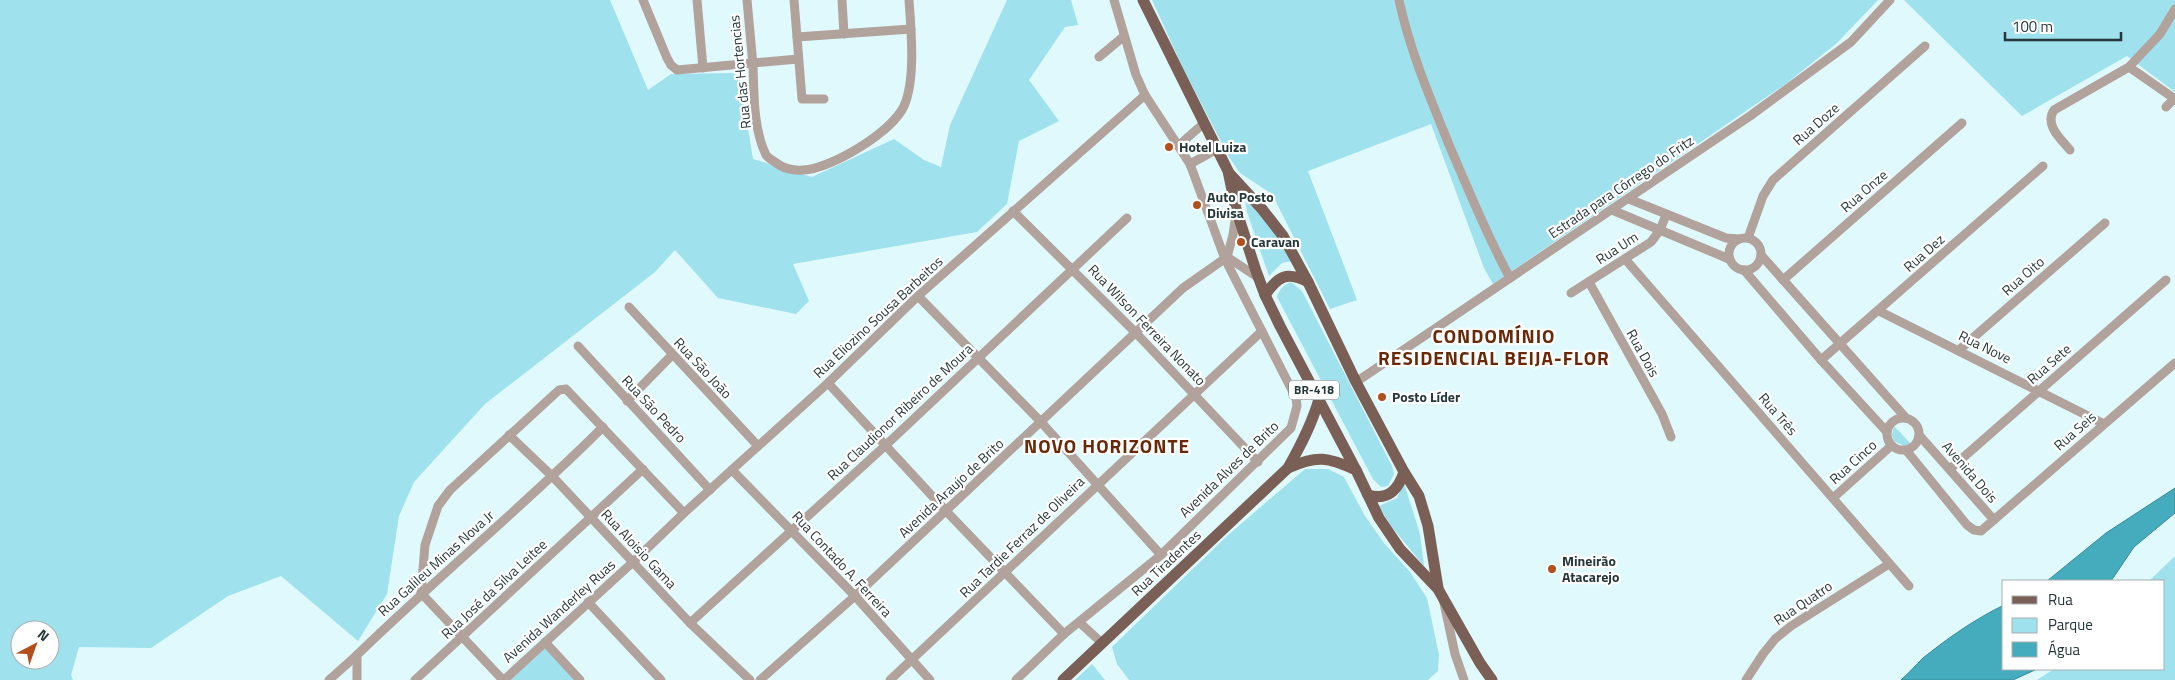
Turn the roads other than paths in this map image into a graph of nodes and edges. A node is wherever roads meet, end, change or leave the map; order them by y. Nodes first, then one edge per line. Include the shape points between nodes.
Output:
1 (642, 0) edge
2 (697, 0) edge
3 (747, 0) edge
4 (794, 0) edge
5 (842, 0) edge
6 (909, 0) edge
7 (1114, 0) edge
8 (1143, 0) edge
9 (1399, 0) edge
10 (1890, 0) edge
11 (2175, 9) edge
12 (911, 29) junction
13 (844, 34) junction
14 (797, 37) junction
15 (1123, 37) junction
16 (1925, 46) dead end
17 (1098, 57) dead end
18 (798, 59) junction
19 (753, 64) junction
20 (2129, 66) junction
21 (703, 68) junction
22 (1145, 95) junction
23 (824, 99) dead end
24 (2175, 99) edge
25 (2166, 107) dead end
26 (1204, 123) junction
27 (1962, 123) dead end
28 (1178, 146) junction
29 (1217, 149) junction
30 (2070, 150) dead end
31 (1190, 164) junction
32 (2044, 166) dead end
33 (1228, 172) junction
34 (1629, 199) junction
35 (1236, 208) junction
36 (1612, 210) junction
37 (1013, 211) junction
38 (1666, 215) junction
39 (1127, 218) dead end
40 (2105, 223) dead end
41 (1660, 230) junction
42 (1743, 238) junction
43 (1761, 255) junction
44 (1226, 258) junction
45 (1729, 259) junction
46 (1626, 260) junction
47 (1072, 268) junction
48 (1744, 270) junction
49 (1259, 278) junction
50 (1510, 278) junction
51 (1783, 280) junction
52 (2166, 280) dead end
53 (1308, 282) junction
54 (1588, 282) junction
55 (1571, 293) dead end
56 (1265, 295) junction
57 (918, 296) junction
58 (629, 307) dead end
59 (1879, 311) junction
60 (1262, 331) junction
61 (1136, 333) junction
62 (1840, 345) junction
63 (578, 346) dead end
64 (1959, 350) junction
65 (672, 355) junction
66 (979, 357) junction
67 (1821, 360) junction
68 (2175, 363) edge
69 (828, 382) junction
70 (1356, 382) junction
71 (2041, 390) junction
72 (1194, 393) junction
73 (1319, 399) junction
74 (627, 401) junction
75 (1906, 418) junction
76 (1041, 422) junction
77 (2104, 424) junction
78 (603, 427) junction
79 (1887, 432) junction
80 (509, 435) junction
81 (1919, 435) junction
82 (1671, 438) dead end
83 (886, 445) junction
84 (758, 446) junction
85 (1891, 446) junction
86 (1906, 450) junction
87 (1258, 462) junction
88 (1288, 468) junction
89 (1950, 469) junction
90 (643, 470) junction
91 (732, 470) junction
92 (1356, 470) junction
93 (1404, 472) junction
94 (553, 477) junction
95 (1098, 484) junction
96 (710, 490) junction
97 (1368, 495) junction
98 (1833, 498) junction
99 (946, 511) junction
100 (684, 513) junction
101 (591, 517) junction
102 (1994, 520) junction
103 (792, 530) junction
104 (1161, 555) junction
105 (633, 562) junction
106 (1889, 564) junction
107 (1006, 573) junction
108 (1909, 586) dead end
109 (421, 593) junction
110 (1440, 594) junction
111 (855, 596) junction
112 (588, 602) junction
113 (1080, 622) junction
114 (690, 623) junction
115 (1064, 634) junction
116 (461, 638) junction
117 (546, 642) junction
118 (1102, 643) junction
119 (357, 655) junction
120 (911, 660) junction
121 (329, 680) edge
122 (357, 680) edge
123 (416, 680) edge
124 (503, 680) edge
125 (580, 680) edge
126 (661, 680) edge
127 (750, 680) edge
128 (760, 680) edge
129 (890, 680) edge
130 (930, 680) edge
131 (1016, 680) edge
132 (1063, 680) edge
133 (1464, 680) edge
134 (1492, 680) edge
135 (1746, 680) edge

1 - 21 street via 671,65 677,70
2 - 21 street
3 - 19 street, Rua das Hortencias
4 - 14 street
5 - 13 street
6 - 12 street
7 - 15 street, Avenida Alves de Brito
8 - 26 main road, BR-418
9 - 50 street via 1418,70 1482,223
10 - 34 street, Estrada para Córrego do Fritz via 1851,42
11 - 20 street via 2160,34
12 - 13 street
12 - 19 street, Rua das Hortencias via 912,61 904,106 894,119 857,148 816,168 796,170 778,165 767,156 761,139
13 - 14 street
14 - 18 street
15 - 17 street
15 - 22 street, Avenida Alves de Brito
16 - 42 street, Rua Doze via 1772,180
18 - 19 street
18 - 23 street via 802,99
19 - 21 street
20 - 24 street
20 - 30 street via 2054,110 2050,120 2053,129
22 - 28 street, Avenida Alves de Brito
22 - 37 street, Rua Eliozino Sousa Barbeitos
24 - 25 street
26 - 28 street
26 - 29 main road, BR-418
27 - 51 street, Rua Onze
28 - 31 street, Avenida Alves de Brito
29 - 31 street
29 - 33 main road, BR-418
31 - 44 street, Avenida Alves de Brito
32 - 59 street, Rua Dez
33 - 35 main road, BR-418
33 - 53 main road, BR-418 via 1283,236
34 - 36 street, Estrada para Córrego do Fritz
34 - 38 street
35 - 44 street
35 - 49 main road, BR-418
36 - 41 street
36 - 50 street, Estrada para Córrego do Fritz
37 - 47 street, Rua Wilson Ferreira Nonato
37 - 57 street, Rua Eliozino Sousa Barbeitos
38 - 41 street, Rua Um
38 - 42 street via 1726,238
39 - 47 street, Rua Claudionor Ribeiro de Moura
40 - 64 street, Rua Oito
41 - 45 street
41 - 46 street, Rua Um via 1651,242
42 - 43 street, Avenida Dois via 1759,246
42 - 45 street via 1730,248
43 - 48 street via 1755,267
43 - 51 street, Avenida Dois
44 - 49 street
44 - 60 street, Avenida Alves de Brito
44 - 61 street, Avenida Araujo de Brito via 1183,288
45 - 48 street via 1736,268
46 - 54 street, Rua Um
46 - 98 street, Rua Três
47 - 61 street, Rua Wilson Ferreira Nonato
47 - 66 street, Rua Claudionor Ribeiro de Moura
48 - 67 street
49 - 56 main road, BR-418
50 - 70 street, Estrada para Córrego do Fritz
51 - 62 street, Avenida Dois
52 - 71 street, Rua Sete
53 - 56 main road via 1288,275 1279,279
53 - 70 main road, BR-418
54 - 55 street, Rua Um
54 - 82 street, Rua Dois via 1662,414
56 - 73 main road, BR-418
57 - 66 street
57 - 69 street, Rua Eliozino Sousa Barbeitos
58 - 65 street, Rua São João
59 - 62 street, Rua Dez
59 - 64 street, Rua Nove
60 - 72 street, Rua Tardie Ferraz de Oliveira
60 - 87 street, Avenida Alves de Brito via 1297,406 1291,428
61 - 72 street, Rua Wilson Ferreira Nonato
61 - 76 street, Avenida Araujo de Brito
62 - 67 street, Rua Dez
62 - 75 street, Avenida Dois
63 - 74 street, Rua São Pedro
64 - 71 street, Rua Nove
65 - 74 street
65 - 84 street, Rua São João
66 - 76 street
66 - 83 street, Rua Claudionor Ribeiro de Moura
67 - 79 street
68 - 77 street, Rua Seis
69 - 83 street
69 - 84 street, Rua Eliozino Sousa Barbeitos
70 - 93 main road, BR-418
71 - 77 street, Rua Nove
71 - 89 street, Rua Sete
72 - 87 street, Rua Wilson Ferreira Nonato
72 - 95 street, Rua Tardie Ferraz de Oliveira
73 - 88 main road, Rua Tiradentes via 1314,419
73 - 92 main road, BR-418
74 - 96 street, Rua São Pedro
75 - 79 street via 1893,421
75 - 81 street, Avenida Dois via 1914,422
76 - 95 street
76 - 99 street, Avenida Araujo de Brito
77 - 102 street, Rua Seis
78 - 80 street via 576,398 562,389
78 - 90 street
78 - 94 street, Rua Galileu Minas Nova Jr
79 - 85 street
80 - 94 street, Rua Aloisio Gama
80 - 109 street via 450,490 438,506 426,545
81 - 86 street via 1916,444
81 - 89 street, Avenida Dois
83 - 99 street
83 - 103 street, Rua Claudionor Ribeiro de Moura
84 - 91 street, Rua Eliozino Sousa Barbeitos
85 - 86 street
85 - 98 street, Rua Cinco
86 - 102 street, Avenida Dois via 1974,530 1981,531
87 - 104 street, Avenida Alves de Brito
88 - 92 main road, Rua Tiradentes via 1307,460 1324,458
88 - 118 main road, Rua Tiradentes
89 - 102 street, Avenida Dois
90 - 100 street
90 - 101 street, Rua José da Silva Leitee
91 - 96 street, Rua Eliozino Sousa Barbeitos
91 - 103 street, Rua Contado A. Ferreira
92 - 97 main road, BR-418
93 - 97 main road via 1401,482 1388,494 1378,498
93 - 110 main road, BR-418 via 1419,496 1426,518
94 - 101 street, Rua Aloisio Gama
94 - 109 street, Rua Galileu Minas Nova Jr
95 - 104 street
95 - 107 street, Rua Tardie Ferraz de Oliveira
96 - 100 street, Rua Eliozino Sousa Barbeitos
97 - 110 main road, BR-418 via 1400,549
98 - 106 street, Rua Três
99 - 107 street
99 - 111 street, Avenida Araujo de Brito
100 - 105 street, Rua Eliozino Sousa Barbeitos
101 - 105 street, Rua Aloisio Gama
101 - 116 street, Rua José da Silva Leitee
103 - 111 street, Rua Contado A. Ferreira
103 - 114 street, Rua Claudionor Ribeiro de Moura
104 - 113 street, Avenida Alves de Brito
105 - 112 street, Avenida Wanderley Ruas
105 - 114 street, Rua Aloisio Gama
106 - 108 street, Rua Três
106 - 135 street, Rua Quatro via 1786,630 1762,654
107 - 115 street
107 - 120 street, Rua Tardie Ferraz de Oliveira
109 - 116 street
109 - 119 street, Rua Galileu Minas Nova Jr
110 - 133 street
110 - 134 main road, BR-418
111 - 120 street, Rua Contado A. Ferreira
111 - 128 street, Avenida Araujo de Brito
112 - 117 street, Avenida Wanderley Ruas
112 - 126 street
113 - 115 street, Avenida Alves de Brito
113 - 118 street
114 - 127 street, Rua Aloisio Gama
115 - 131 street, Avenida Alves de Brito
116 - 123 street, Rua José da Silva Leitee
116 - 124 street
117 - 124 street, Avenida Wanderley Ruas
117 - 125 street
118 - 132 main road, Rua Tiradentes
119 - 121 street, Rua Galileu Minas Nova Jr
119 - 122 street
120 - 129 street, Rua Tardie Ferraz de Oliveira
120 - 130 street, Rua Contado A. Ferreira

